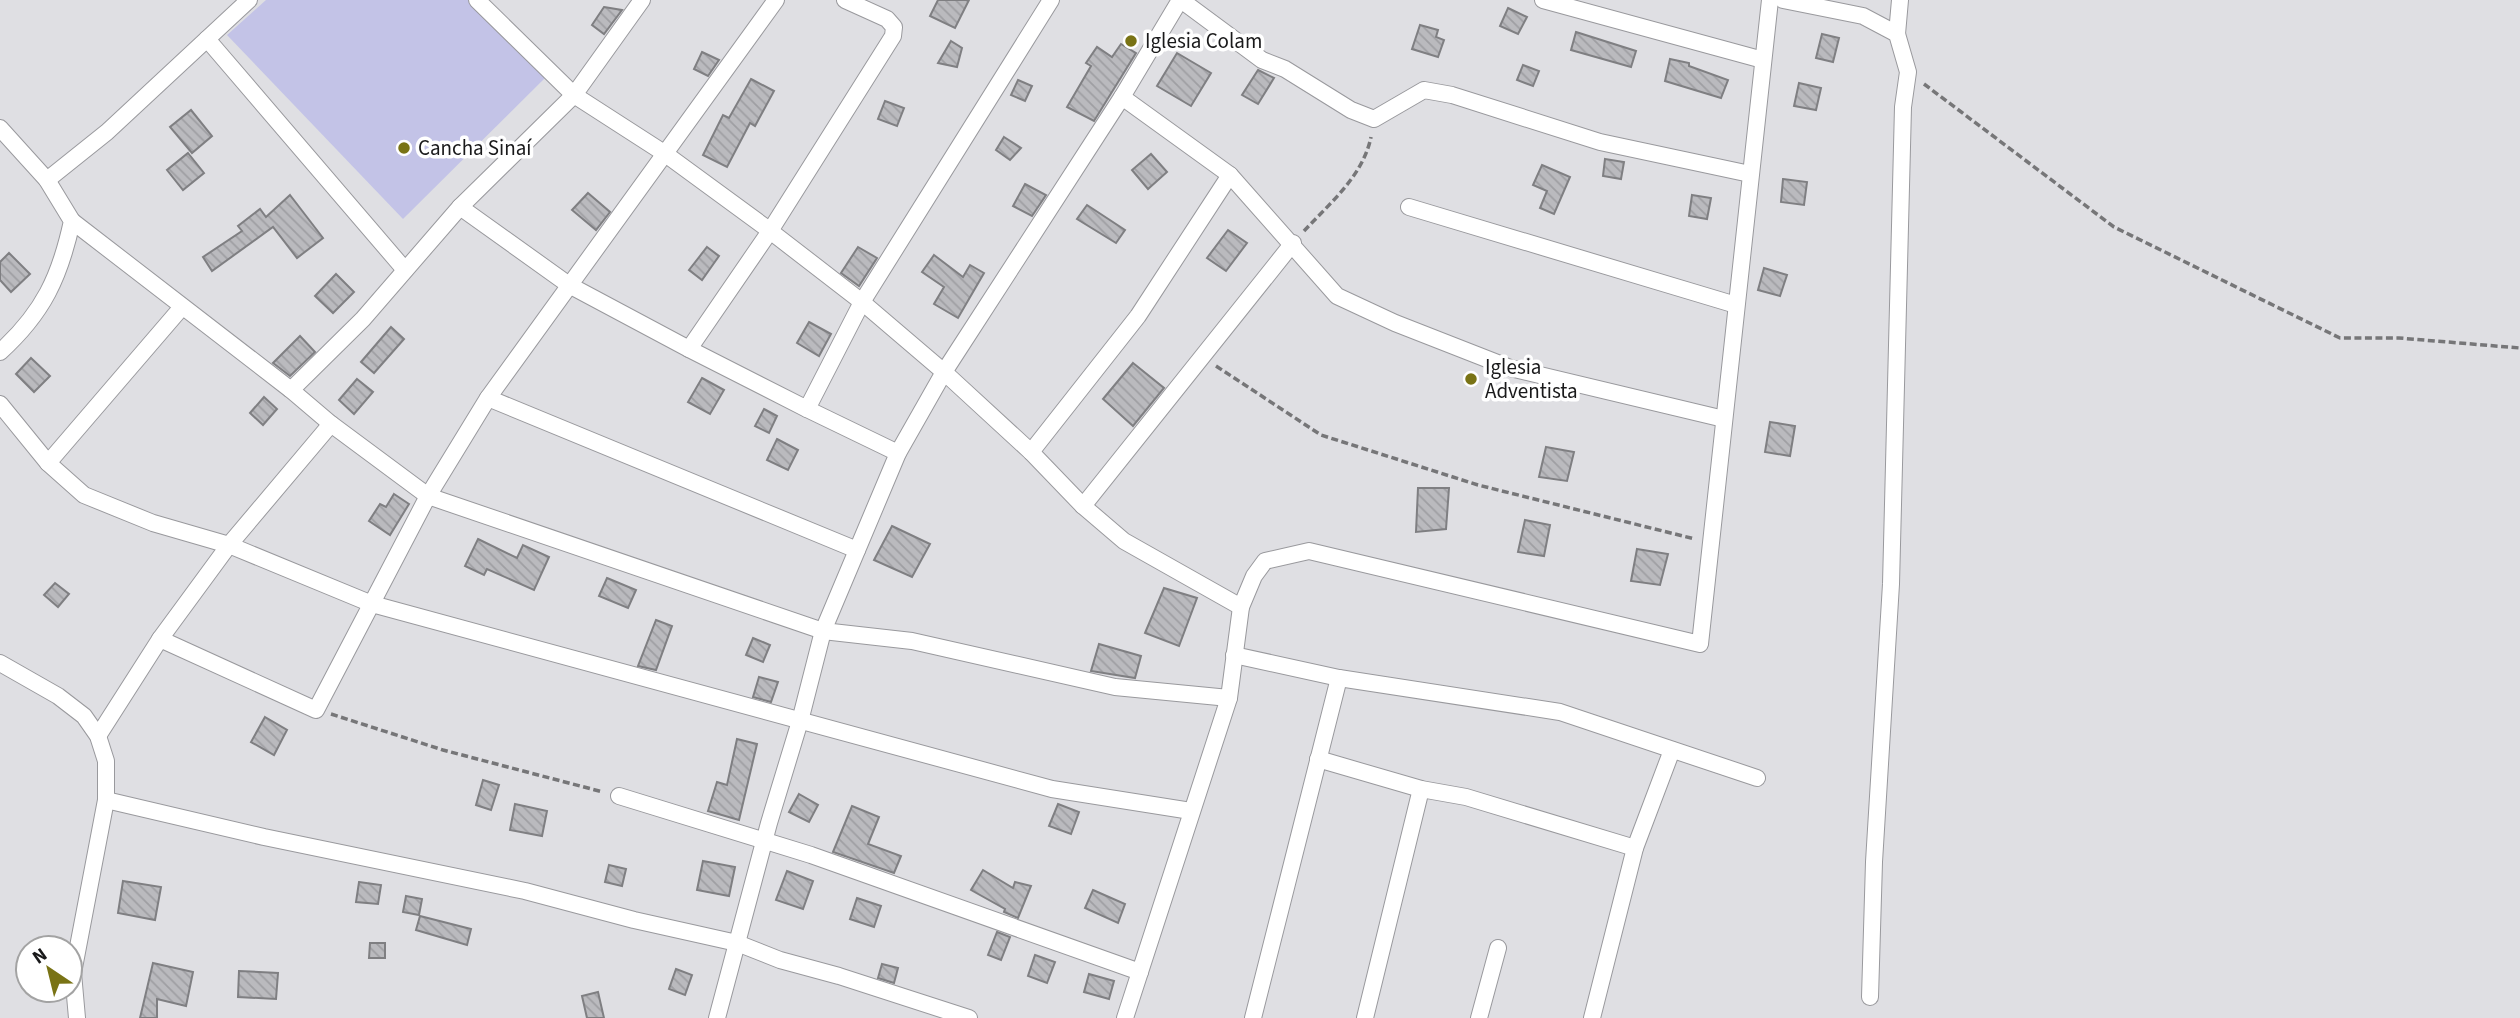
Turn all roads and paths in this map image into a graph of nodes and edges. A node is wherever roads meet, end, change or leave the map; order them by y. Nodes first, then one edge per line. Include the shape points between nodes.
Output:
1 (249, 0) edge
2 (477, 0) edge
3 (642, 0) edge
4 (776, 0) edge
5 (845, 0) edge
6 (1051, 0) edge
7 (1181, 0) edge
8 (1544, 0) edge
9 (1770, 0) edge
10 (1783, 0) edge
11 (1900, 0) edge
12 (1897, 34) junction
13 (206, 39) junction
14 (1763, 61) junction
15 (1908, 72) junction
16 (574, 95) junction
17 (1122, 97) junction
18 (1374, 119) junction
19 (0, 128) edge
20 (664, 153) junction
21 (1750, 174) junction
22 (1230, 175) junction
23 (47, 180) junction
24 (460, 207) junction
25 (1409, 207) dead end
26 (72, 221) junction
27 (770, 230) junction
28 (1293, 243) junction
29 (405, 270) junction
30 (569, 285) junction
31 (862, 302) junction
32 (1736, 305) junction
33 (182, 307) junction
34 (2520, 348) edge
35 (688, 349) junction
36 (0, 352) edge
37 (1203, 357) junction
38 (944, 372) junction
39 (291, 390) junction
40 (488, 398) junction
41 (0, 404) edge
42 (807, 409) junction
43 (1724, 419) junction
44 (331, 424) junction
45 (1031, 452) junction
46 (898, 453) junction
47 (48, 463) junction
48 (428, 496) junction
49 (1083, 506) junction
50 (1711, 542) junction
51 (229, 545) junction
52 (857, 550) junction
53 (372, 604) junction
54 (1241, 607) junction
55 (823, 631) junction
56 (160, 639) junction
57 (1234, 655) junction
58 (0, 663) edge
59 (1339, 678) junction
60 (1228, 698) junction
61 (316, 709) junction
62 (800, 721) junction
63 (98, 736) junction
64 (1672, 750) junction
65 (1318, 759) junction
66 (1757, 778) dead end
67 (1421, 789) junction
68 (619, 796) joint
69 (106, 800) junction
70 (1191, 811) junction
71 (764, 841) junction
72 (1635, 848) junction
73 (737, 943) junction
74 (1498, 948) dead end
75 (1140, 972) junction
76 (1870, 997) dead end
77 (77, 1018) edge
78 (717, 1018) edge
79 (969, 1018) edge
80 (1125, 1018) edge
81 (1253, 1018) edge
82 (1364, 1018) edge
83 (1479, 1018) edge
84 (1592, 1018) edge

1 - 13 street
2 - 16 street
3 - 16 street
4 - 20 street
5 - 27 street via 887,19 894,27 893,36
6 - 31 street
7 - 17 street
7 - 18 street via 1262,60
8 - 14 street
9 - 14 street
10 - 12 street via 1863,16
11 - 12 street
12 - 15 street
13 - 23 street via 107,132
13 - 29 street
14 - 21 street
15 - 34 path via 2114,227 2340,338
15 - 76 street via 1903,107 1891,584
16 - 20 street
16 - 24 street
17 - 22 street
17 - 38 street
18 - 21 street via 1424,90 1600,142
18 - 28 path via 1369,147 1356,175
19 - 23 street
20 - 27 street
20 - 30 street
21 - 32 street
22 - 28 street
22 - 45 street via 1138,316
23 - 26 street
24 - 29 street
24 - 30 street
25 - 32 street
26 - 33 street
26 - 36 street via 63,261 47,296
27 - 31 street
27 - 35 street
28 - 37 street
28 - 43 street via 1337,296 1395,323 1510,368
29 - 39 street
30 - 35 street
30 - 40 street
31 - 38 street
31 - 42 street
32 - 43 street
33 - 39 street
33 - 47 street
35 - 42 street
37 - 49 street
37 - 50 path via 1321,435 1478,485
38 - 45 street
38 - 46 street
39 - 44 street
40 - 48 street
40 - 52 street
41 - 47 street
42 - 46 street
43 - 50 street
44 - 48 street
44 - 51 street
45 - 49 street
46 - 52 street
47 - 51 street via 84,495 153,523
48 - 53 street
48 - 55 street
49 - 54 street via 1124,541
50 - 54 street via 1700,644 1309,551 1265,561
51 - 53 street
51 - 56 street
52 - 55 street
53 - 61 street
53 - 62 street
54 - 57 street
55 - 60 street via 912,641 1115,687
55 - 62 street
56 - 61 street
56 - 63 street
57 - 59 street
57 - 60 street
58 - 63 street via 58,696 84,716
59 - 64 street via 1560,712
59 - 65 street
60 - 70 street
61 - 68 path via 443,750
62 - 70 street via 1052,789
62 - 71 street
63 - 69 street via 107,761
64 - 66 street
64 - 72 street
65 - 67 street
65 - 81 street
67 - 72 street via 1466,797
67 - 82 street
68 - 71 street
69 - 73 street via 525,891
69 - 77 street via 73,973
70 - 75 street
71 - 73 street
71 - 75 street
72 - 84 street
73 - 78 street
73 - 79 street
74 - 83 street
75 - 80 street

